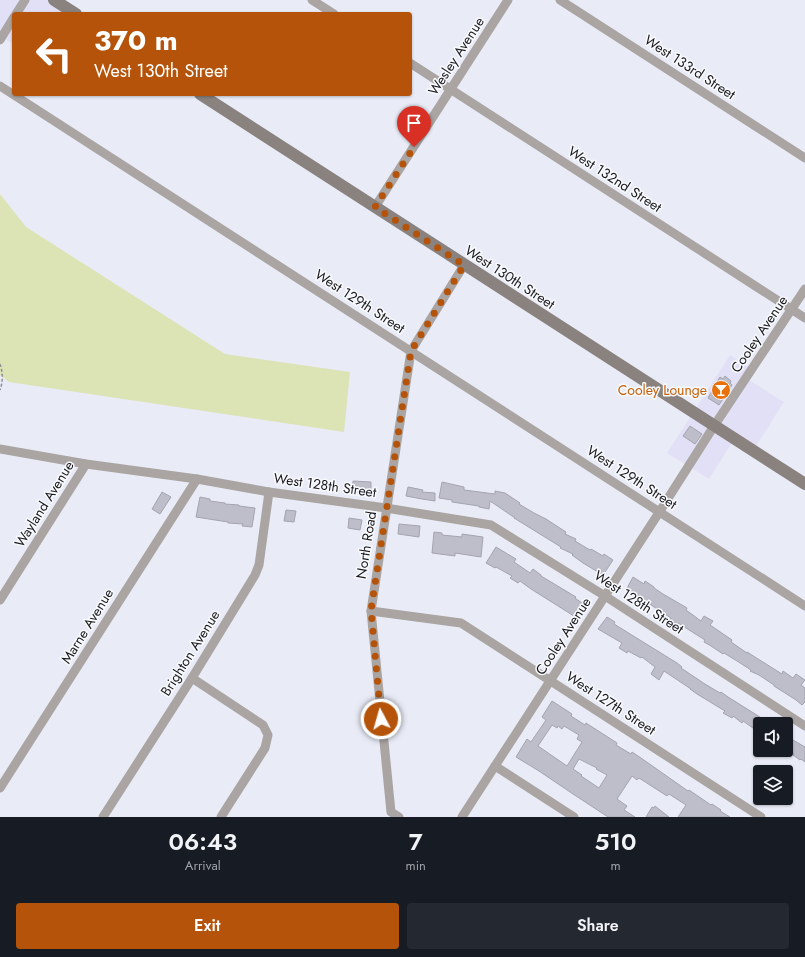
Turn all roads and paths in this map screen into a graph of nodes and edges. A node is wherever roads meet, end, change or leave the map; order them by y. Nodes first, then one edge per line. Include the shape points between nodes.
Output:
1 (25, 0) edge
2 (54, 0) edge
3 (312, 0) edge
4 (508, 0) edge
5 (560, 0) edge
6 (17, 12) edge
7 (73, 12) edge
8 (331, 12) edge
9 (12, 21) edge
10 (0, 40) edge
11 (412, 64) edge
12 (0, 86) edge
13 (451, 89) junction
14 (12, 94) edge
15 (16, 96) edge
16 (203, 96) edge
17 (805, 158) edge
18 (375, 207) junction
19 (464, 265) junction
20 (805, 289) edge
21 (792, 310) junction
22 (805, 318) edge
23 (411, 351) junction
24 (0, 364) edge
25 (0, 390) edge
26 (714, 426) junction
27 (0, 449) edge
28 (86, 464) junction
29 (197, 479) junction
30 (805, 484) edge
31 (269, 492) junction
32 (386, 508) junction
33 (660, 512) junction
34 (605, 596) junction
35 (0, 600) edge
36 (805, 606) edge
37 (371, 610) junction
38 (192, 678) junction
39 (550, 681) junction
40 (805, 726) edge
41 (495, 766) junction
42 (0, 788) edge
43 (103, 817) edge
44 (221, 817) edge
45 (399, 817) edge
46 (462, 817) edge
47 (574, 817) edge
48 (762, 817) edge

1 - 6 street
2 - 7 main road
3 - 8 street
4 - 13 street, Wesley Avenue
5 - 17 street, West 133rd Street
9 - 10 street
11 - 13 street, West 132nd Street
12 - 14 street, West 129th Street
13 - 18 street, Wesley Avenue
13 - 21 street, West 132nd Street
15 - 23 street, West 129th Street
16 - 18 main road, West 130th Street
18 - 19 main road, West 130th Street
19 - 23 street, North Road
19 - 26 main road, West 130th Street
20 - 21 street, Cooley Avenue
21 - 22 street, West 132nd Street
21 - 26 street, Cooley Avenue
23 - 32 street, North Road
23 - 33 street, West 129th Street
24 - 25 path
26 - 30 main road, West 130th Street
26 - 33 street, Cooley Avenue
27 - 28 street, West 128th Street
28 - 29 street, West 128th Street
28 - 35 street, Wayland Avenue
29 - 31 street, West 128th Street
29 - 42 street, Marne Avenue
31 - 32 street, West 128th Street
31 - 38 street, Brighton Avenue via 259,565 255,575
32 - 34 street, West 128th Street via 492,525
32 - 37 street, North Road
33 - 34 street, Cooley Avenue
33 - 36 street, West 129th Street
34 - 39 street, Cooley Avenue
34 - 40 street, West 128th Street
37 - 39 street, West 127th Street via 461,623
37 - 45 street, North Road via 391,812
38 - 43 street, Brighton Avenue
38 - 44 street via 263,724 268,735 265,748
39 - 41 street, Cooley Avenue
39 - 48 street, West 127th Street
41 - 46 street, Cooley Avenue
41 - 47 street

